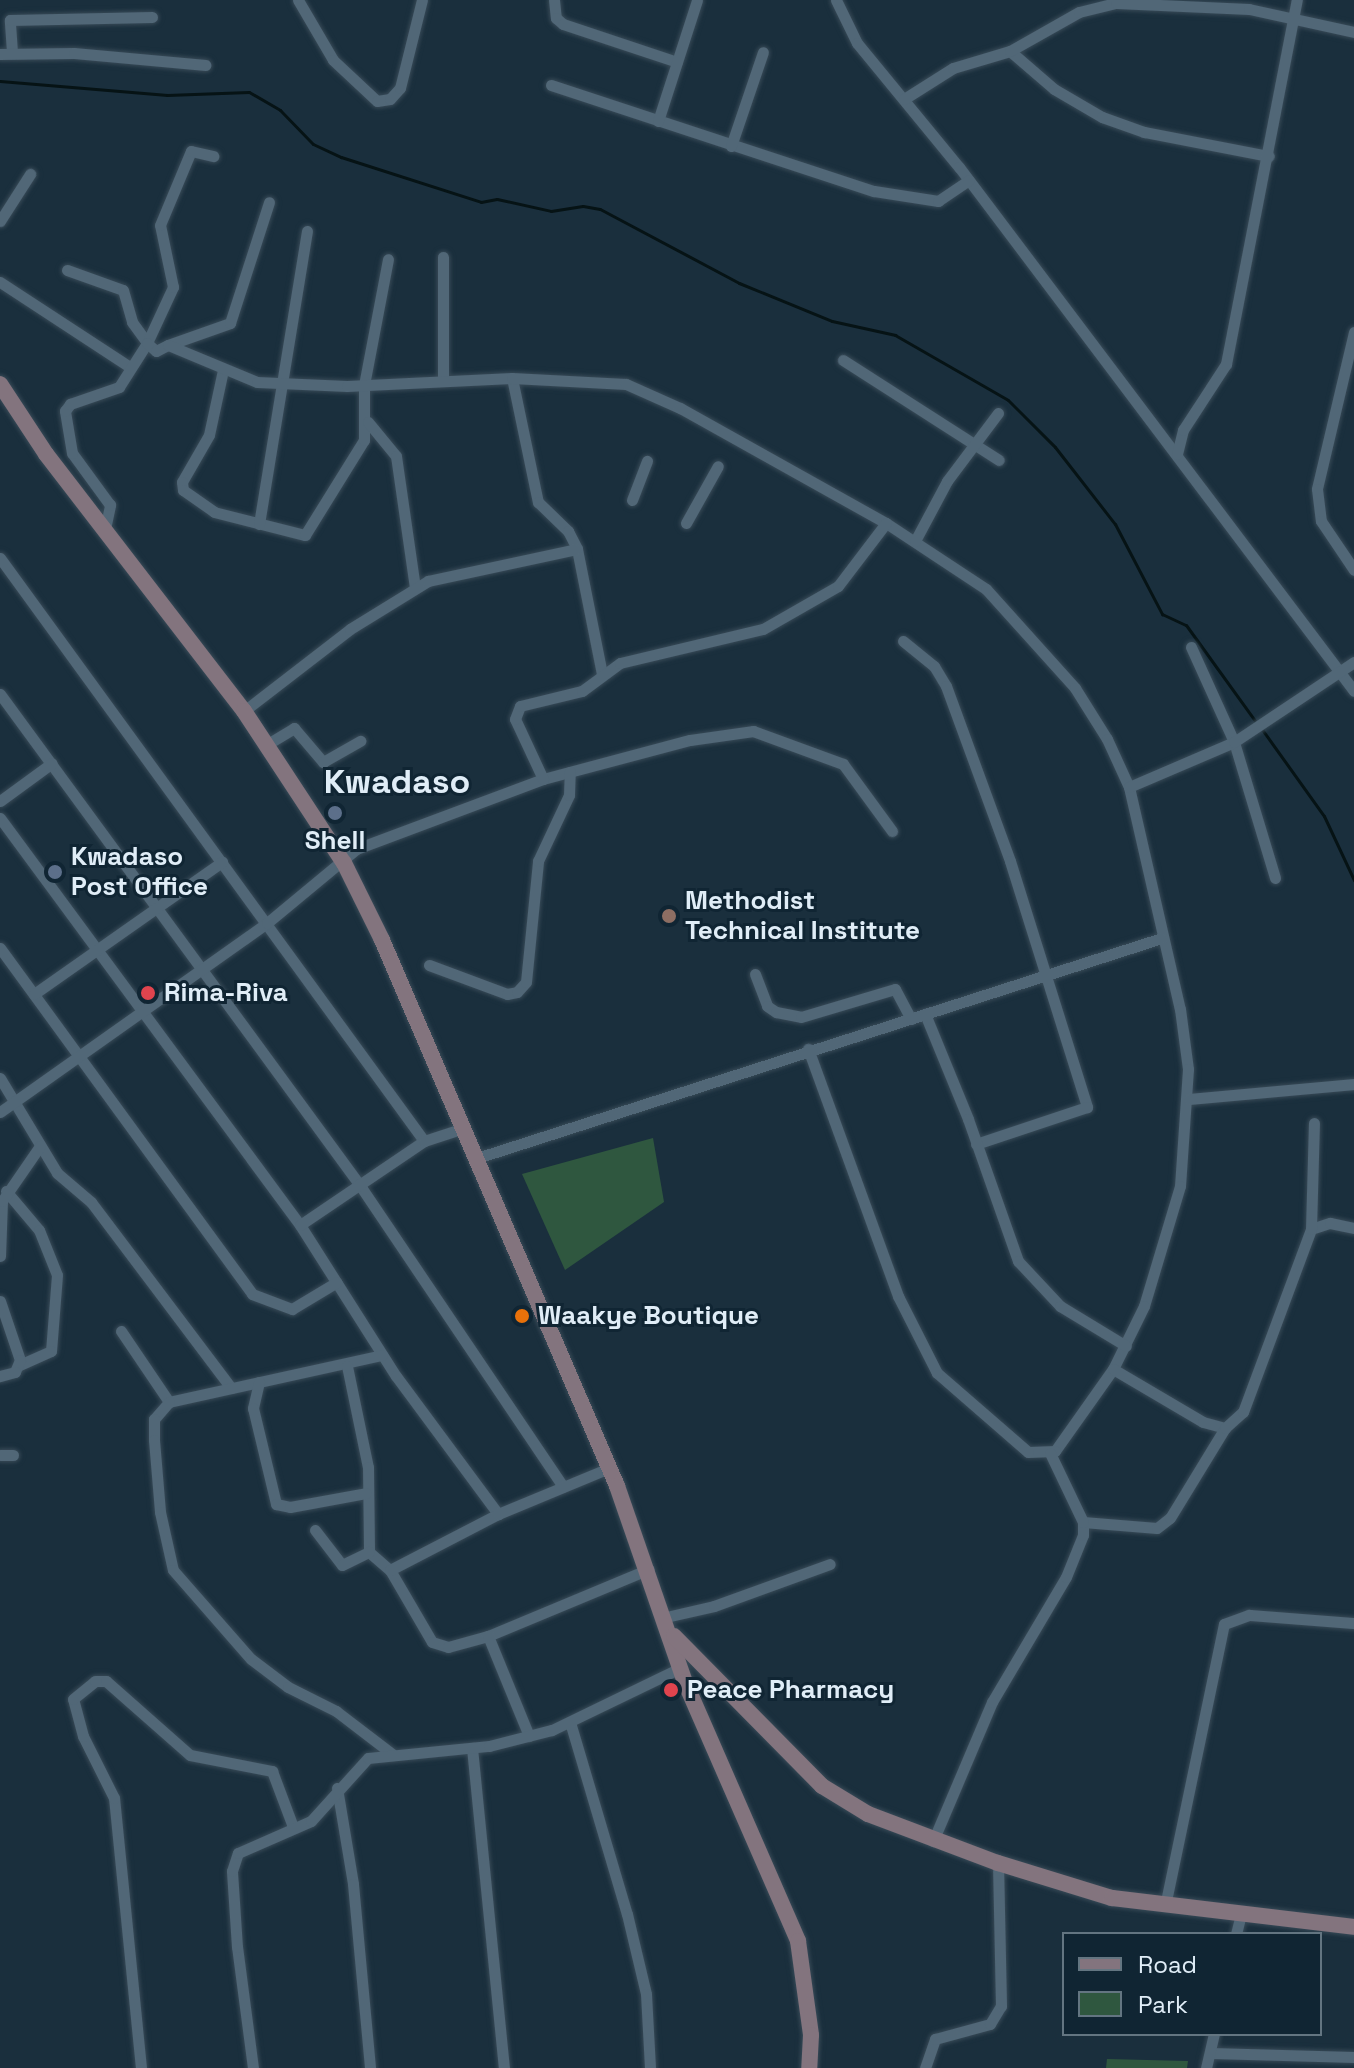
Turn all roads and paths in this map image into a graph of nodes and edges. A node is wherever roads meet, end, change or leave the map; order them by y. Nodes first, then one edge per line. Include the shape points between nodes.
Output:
1 (298, 0) edge
2 (422, 0) edge
3 (554, 0) edge
4 (697, 0) edge
5 (836, 0) edge
6 (1297, 0) edge
7 (1293, 15) junction
8 (152, 17) dead end
9 (1354, 32) edge
10 (1010, 51) junction
11 (763, 52) dead end
12 (6, 53) edge
13 (677, 62) junction
14 (205, 65) dead end
15 (551, 85) dead end
16 (904, 99) junction
17 (658, 121) junction
18 (731, 146) junction
19 (213, 156) dead end
20 (1269, 156) junction
21 (30, 174) dead end
22 (969, 180) junction
23 (269, 202) dead end
24 (0, 221) edge
25 (307, 231) dead end
26 (443, 257) dead end
27 (388, 259) dead end
28 (67, 270) dead end
29 (0, 282) edge
30 (1354, 332) edge
31 (147, 343) junction
32 (168, 345) junction
33 (843, 360) dead end
34 (130, 367) junction
35 (223, 370) junction
36 (512, 378) junction
37 (443, 379) junction
38 (0, 384) edge
39 (280, 384) junction
40 (364, 385) junction
41 (998, 413) dead end
42 (368, 422) junction
43 (974, 442) junction
44 (1177, 454) junction
45 (999, 460) dead end
46 (647, 461) dead end
47 (718, 466) dead end
48 (632, 500) dead end
49 (686, 523) dead end
50 (886, 523) junction
51 (259, 524) junction
52 (105, 529) junction
53 (915, 541) junction
54 (577, 549) junction
55 (2, 564) edge
56 (1354, 570) edge
57 (415, 588) junction
58 (903, 641) dead end
59 (1191, 647) dead end
60 (1354, 662) edge
61 (1342, 671) junction
62 (602, 674) junction
63 (1354, 691) edge
64 (0, 694) edge
65 (244, 711) junction
66 (360, 741) dead end
67 (1234, 742) junction
68 (266, 745) junction
69 (52, 763) junction
70 (570, 772) junction
71 (543, 779) junction
72 (1129, 787) junction
73 (0, 801) edge
74 (0, 818) edge
75 (892, 831) dead end
76 (222, 862) junction
77 (344, 863) junction
78 (1275, 878) dead end
79 (158, 907) junction
80 (267, 923) junction
81 (1162, 938) junction
82 (0, 948) edge
83 (98, 949) junction
84 (429, 965) dead end
85 (204, 968) junction
86 (755, 974) dead end
87 (1045, 976) junction
88 (34, 994) junction
89 (143, 1009) junction
90 (925, 1014) junction
91 (911, 1019) junction
92 (808, 1049) junction
93 (78, 1055) junction
94 (0, 1078) edge
95 (1354, 1084) edge
96 (1189, 1099) junction
97 (17, 1101) junction
98 (0, 1112) edge
99 (1314, 1123) dead end
100 (464, 1128) junction
101 (424, 1141) junction
102 (976, 1144) junction
103 (40, 1146) junction
104 (477, 1158) junction
105 (359, 1184) junction
106 (6, 1191) junction
107 (300, 1225) junction
108 (1354, 1228) edge
109 (1311, 1229) junction
110 (0, 1256) edge
111 (337, 1282) junction
112 (0, 1301) edge
113 (121, 1331) dead end
114 (1126, 1346) junction
115 (382, 1355) junction
116 (18, 1366) junction
117 (347, 1366) junction
118 (1113, 1369) junction
119 (0, 1376) edge
120 (259, 1382) junction
121 (231, 1388) junction
122 (169, 1402) junction
123 (1225, 1428) junction
124 (1050, 1453) junction
125 (0, 1455) edge
126 (13, 1455) dead end
127 (609, 1468) junction
128 (563, 1487) junction
129 (366, 1493) junction
130 (498, 1514) junction
131 (1083, 1522) junction
132 (315, 1530) dead end
133 (369, 1552) junction
134 (830, 1564) dead end
135 (649, 1569) junction
136 (390, 1570) junction
137 (666, 1617) junction
138 (1354, 1623) edge
139 (673, 1635) junction
140 (488, 1636) junction
141 (680, 1668) junction
142 (722, 1687) junction
143 (698, 1712) junction
144 (570, 1722) junction
145 (529, 1736) junction
146 (472, 1748) junction
147 (392, 1754) junction
148 (337, 1788) junction
149 (293, 1827) junction
150 (933, 1841) junction
151 (998, 1863) junction
152 (1165, 1906) junction
153 (1241, 1914) junction
154 (1354, 1927) edge
155 (1236, 1932) edge
156 (1214, 2036) edge
157 (1211, 2053) junction
158 (1354, 2057) edge
159 (141, 2068) edge
160 (253, 2068) edge
161 (370, 2068) edge
162 (504, 2068) edge
163 (650, 2068) edge
164 (809, 2068) edge
165 (925, 2068) edge
166 (1206, 2068) edge

1 - 2 street via 333,60 377,101 390,99 400,88
3 - 13 street via 556,18 563,24
4 - 13 street
5 - 16 street via 857,43
6 - 7 street
7 - 9 street
7 - 10 street via 1116,3 1079,12
7 - 20 street
8 - 12 street via 10,20
10 - 16 street via 953,68
10 - 20 street via 1054,89 1102,117 1144,132
11 - 18 street
12 - 14 street
13 - 17 street
15 - 17 street
16 - 22 street
17 - 18 street
18 - 22 street via 874,191 925,200 950,197
19 - 31 street via 191,151 160,225 158,239 173,287
20 - 44 street via 1226,364 1183,430
21 - 24 street
22 - 44 street via 1046,289
23 - 32 street via 230,323
25 - 39 street
26 - 37 street
27 - 40 street
28 - 31 street via 123,290 132,322
29 - 34 street
30 - 56 street via 1317,489 1321,521
31 - 32 street via 156,351
31 - 34 street
32 - 35 street
33 - 43 street
34 - 52 street via 119,387 70,404 65,415 72,453 110,505
35 - 39 street
35 - 51 street via 209,435 183,490 214,512
36 - 37 street
36 - 50 street via 613,382 646,390
36 - 54 street via 526,465 538,502 568,531
37 - 40 street
38 - 52 street
39 - 40 street
39 - 51 street
40 - 42 street
41 - 43 street
42 - 51 street via 360,449 305,535
42 - 57 street via 398,463
43 - 45 street
43 - 53 street
44 - 61 street via 1290,610
46 - 48 street
47 - 49 street
50 - 53 street
50 - 62 street via 838,586 763,629 620,663
52 - 65 street
53 - 72 street via 986,589 1014,615 1075,688
54 - 57 street via 442,576
54 - 62 street
55 - 76 street
57 - 65 street via 350,629
58 - 87 street via 934,666 946,686
59 - 67 street
60 - 61 street
61 - 63 street
61 - 67 street
62 - 71 street via 582,691 516,709 515,719
64 - 69 street
65 - 68 street
66 - 68 street via 323,762 294,728
67 - 72 street
67 - 78 street
68 - 77 street
69 - 73 street
69 - 79 street
70 - 71 street
70 - 75 street via 690,740 753,731 843,764
70 - 84 street via 569,795 538,861 526,982 507,994
71 - 77 street via 356,849
72 - 81 street
74 - 83 street
76 - 79 street
76 - 80 street
77 - 80 street
77 - 100 street
79 - 83 street
79 - 85 street
80 - 85 street
80 - 101 street
81 - 87 street
81 - 96 street via 1182,1021
82 - 88 street
83 - 88 street
83 - 89 street
85 - 89 street
85 - 105 street
86 - 91 street via 767,1006 776,1012 801,1017 895,989
87 - 90 street
87 - 102 street via 1088,1109
88 - 93 street
89 - 93 street
89 - 107 street
90 - 91 street
90 - 102 street
91 - 92 street
92 - 104 street
92 - 124 street via 898,1296 937,1373 1028,1452
93 - 97 street
93 - 111 street via 252,1294 292,1309
94 - 97 street
95 - 96 street
96 - 114 street via 1174,1214
97 - 98 street
97 - 103 street
99 - 109 street
100 - 101 street
100 - 104 street
101 - 105 street
102 - 114 street via 1001,1226 1031,1280 1060,1306
103 - 106 street
103 - 121 street via 57,1173 91,1202
104 - 127 street
105 - 107 street
105 - 128 street
106 - 110 street
106 - 116 street via 39,1230 57,1275 51,1351
107 - 111 street
108 - 109 street via 1330,1223
109 - 123 street via 1243,1412
111 - 115 street
112 - 116 street
113 - 122 street
114 - 118 street
115 - 117 street
115 - 130 street
116 - 119 street
117 - 120 street
117 - 129 street via 367,1457
118 - 123 street via 1203,1422
118 - 124 street via 1061,1447
120 - 121 street
120 - 129 street via 253,1408 276,1504 290,1507
121 - 122 street
122 - 147 street via 154,1419 154,1440 160,1512 173,1570 251,1659 288,1687 336,1711
123 - 131 street via 1182,1500 1157,1528
124 - 131 street
125 - 126 street
127 - 128 street
127 - 135 street
128 - 130 street
129 - 133 street
130 - 136 street
131 - 150 street via 1066,1577 992,1702
132 - 133 street via 342,1565
133 - 136 street
134 - 137 street via 714,1606
135 - 137 street
135 - 140 street
136 - 140 street via 432,1642 448,1647
137 - 139 street
138 - 152 street via 1249,1615 1224,1624
139 - 141 street
139 - 142 street
140 - 145 street
141 - 143 street
141 - 144 street
142 - 143 street
142 - 150 street via 822,1786 868,1814
143 - 164 street via 798,1941 811,2035
144 - 145 street
144 - 163 street via 631,1928 646,1994
145 - 146 street
146 - 147 street
146 - 162 street
147 - 148 street via 364,1761
148 - 149 street via 315,1818
148 - 161 street via 353,1884
149 - 159 street via 272,1771 190,1755 106,1681 95,1681 73,1699 83,1736 114,1798
149 - 160 street via 245,1848 234,1861 237,1947
150 - 151 street
151 - 152 street via 1105,1896
151 - 165 street via 1001,2006 990,2024 935,2039
152 - 153 street
153 - 154 street
153 - 155 street
156 - 157 street
157 - 158 street
157 - 166 street

